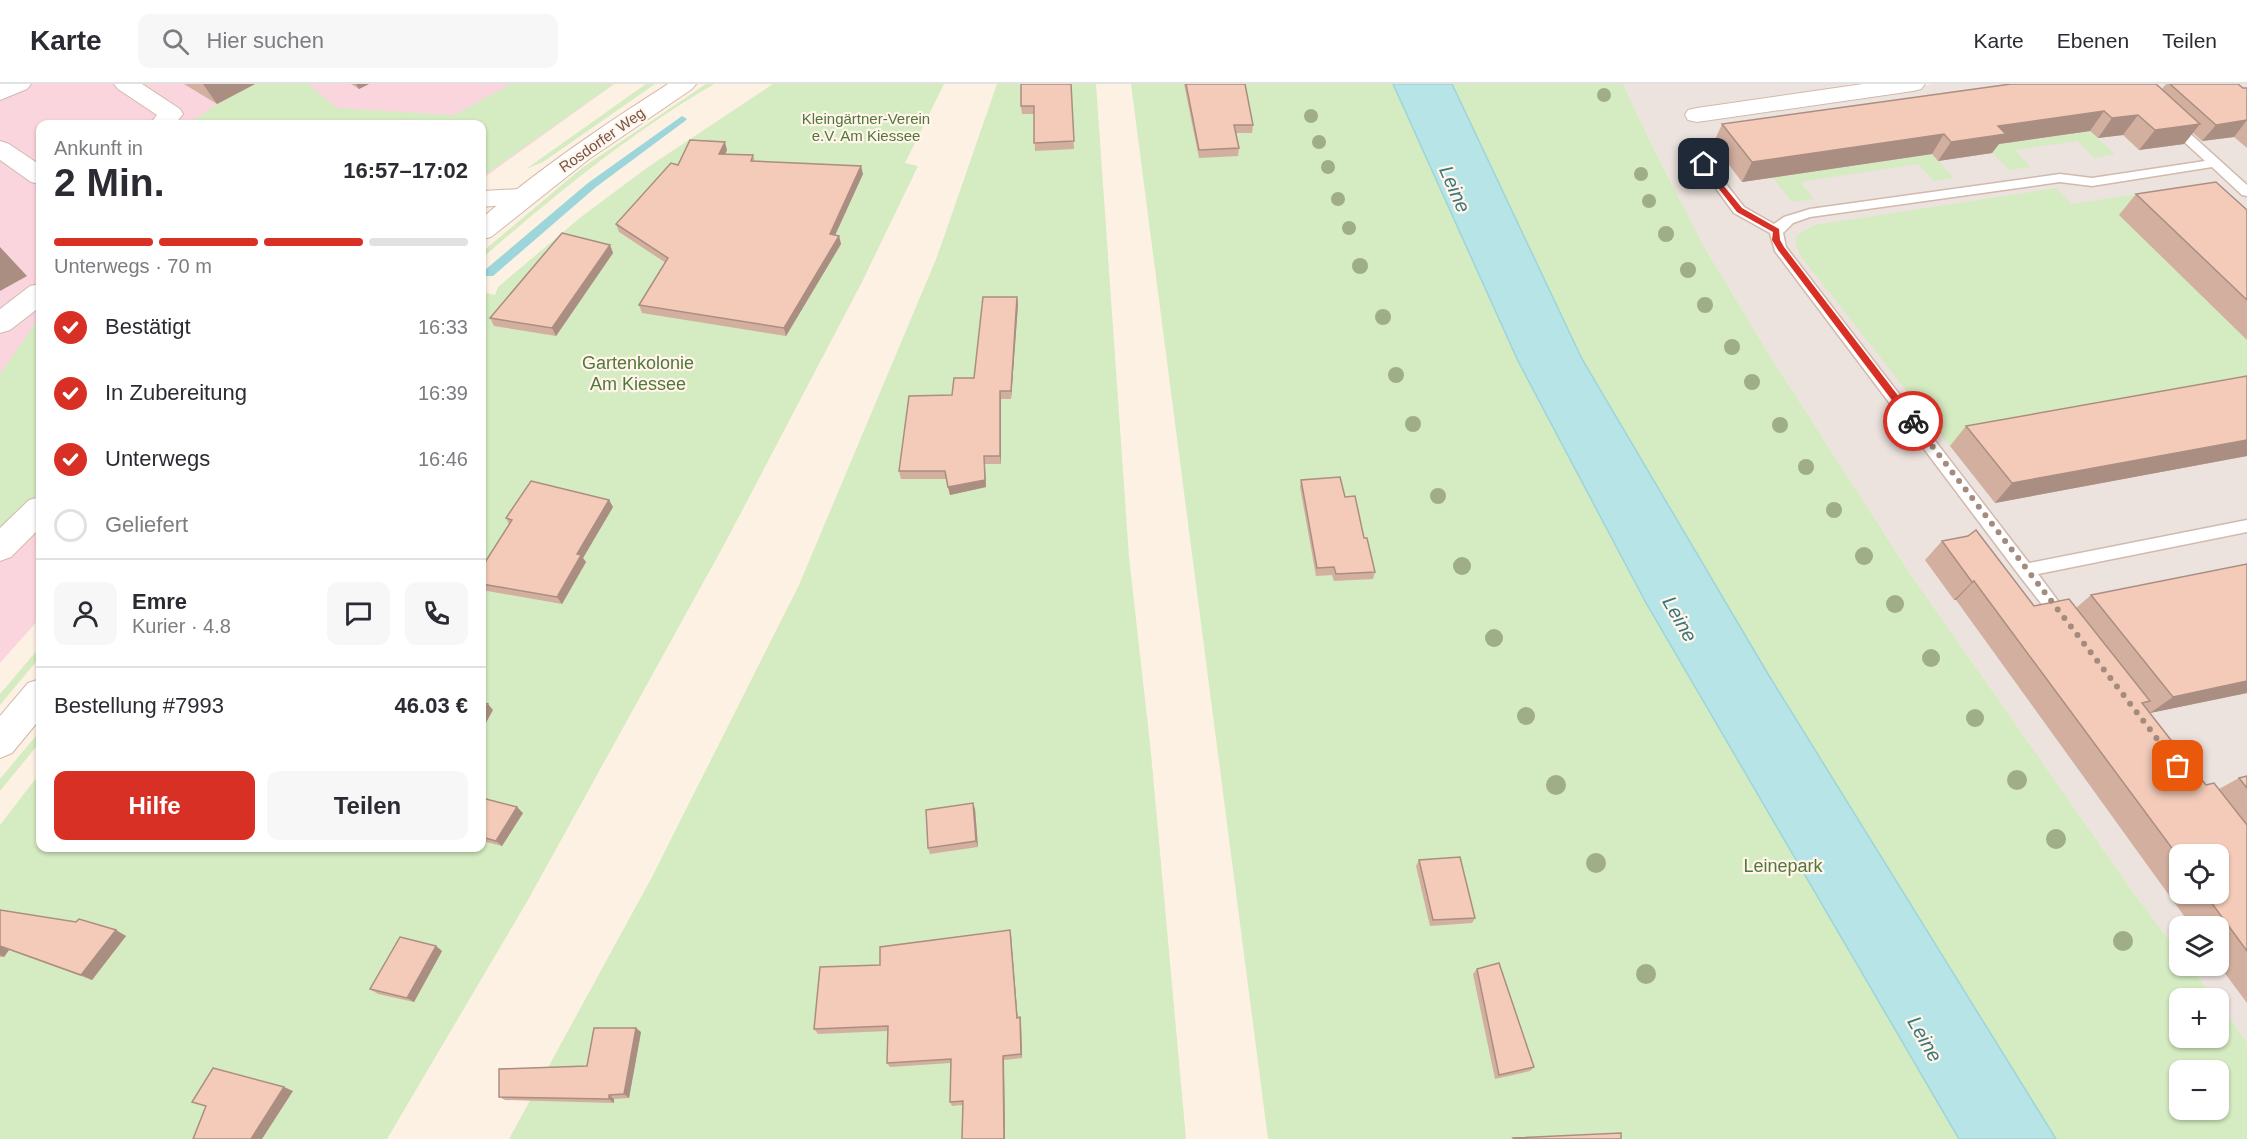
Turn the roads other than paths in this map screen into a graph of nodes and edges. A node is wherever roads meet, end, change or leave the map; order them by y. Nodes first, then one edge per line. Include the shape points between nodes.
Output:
1 (20, 84) edge
2 (126, 84) edge
3 (684, 84) edge
4 (1913, 84) edge
5 (0, 93) edge
6 (1697, 115) dead end
7 (2163, 116) edge
8 (166, 120) edge
9 (0, 149) edge
10 (2214, 163) junction
11 (1704, 164) dead end
12 (36, 173) edge
13 (2247, 192) edge
14 (520, 197) junction
15 (486, 199) edge
16 (486, 227) edge
17 (1777, 231) junction
18 (36, 296) edge
19 (0, 323) edge
20 (36, 513) edge
21 (2247, 526) edge
22 (0, 548) edge
23 (2025, 570) junction
24 (2076, 634) edge
25 (36, 699) edge
26 (0, 742) edge

1 - 5 street
2 - 8 street via 171,114
3 - 14 street, Rosdorfer Weg
4 - 6 street
7 - 10 lane
9 - 12 street
10 - 13 lane
10 - 17 lane via 2092,182 2060,178 1810,213 1785,221
11 - 17 lane via 1739,210
14 - 15 street
14 - 16 street, Rosdorfer Weg
17 - 23 lane via 1780,248
18 - 19 street
20 - 22 street
21 - 23 lane
23 - 24 lane
25 - 26 street

